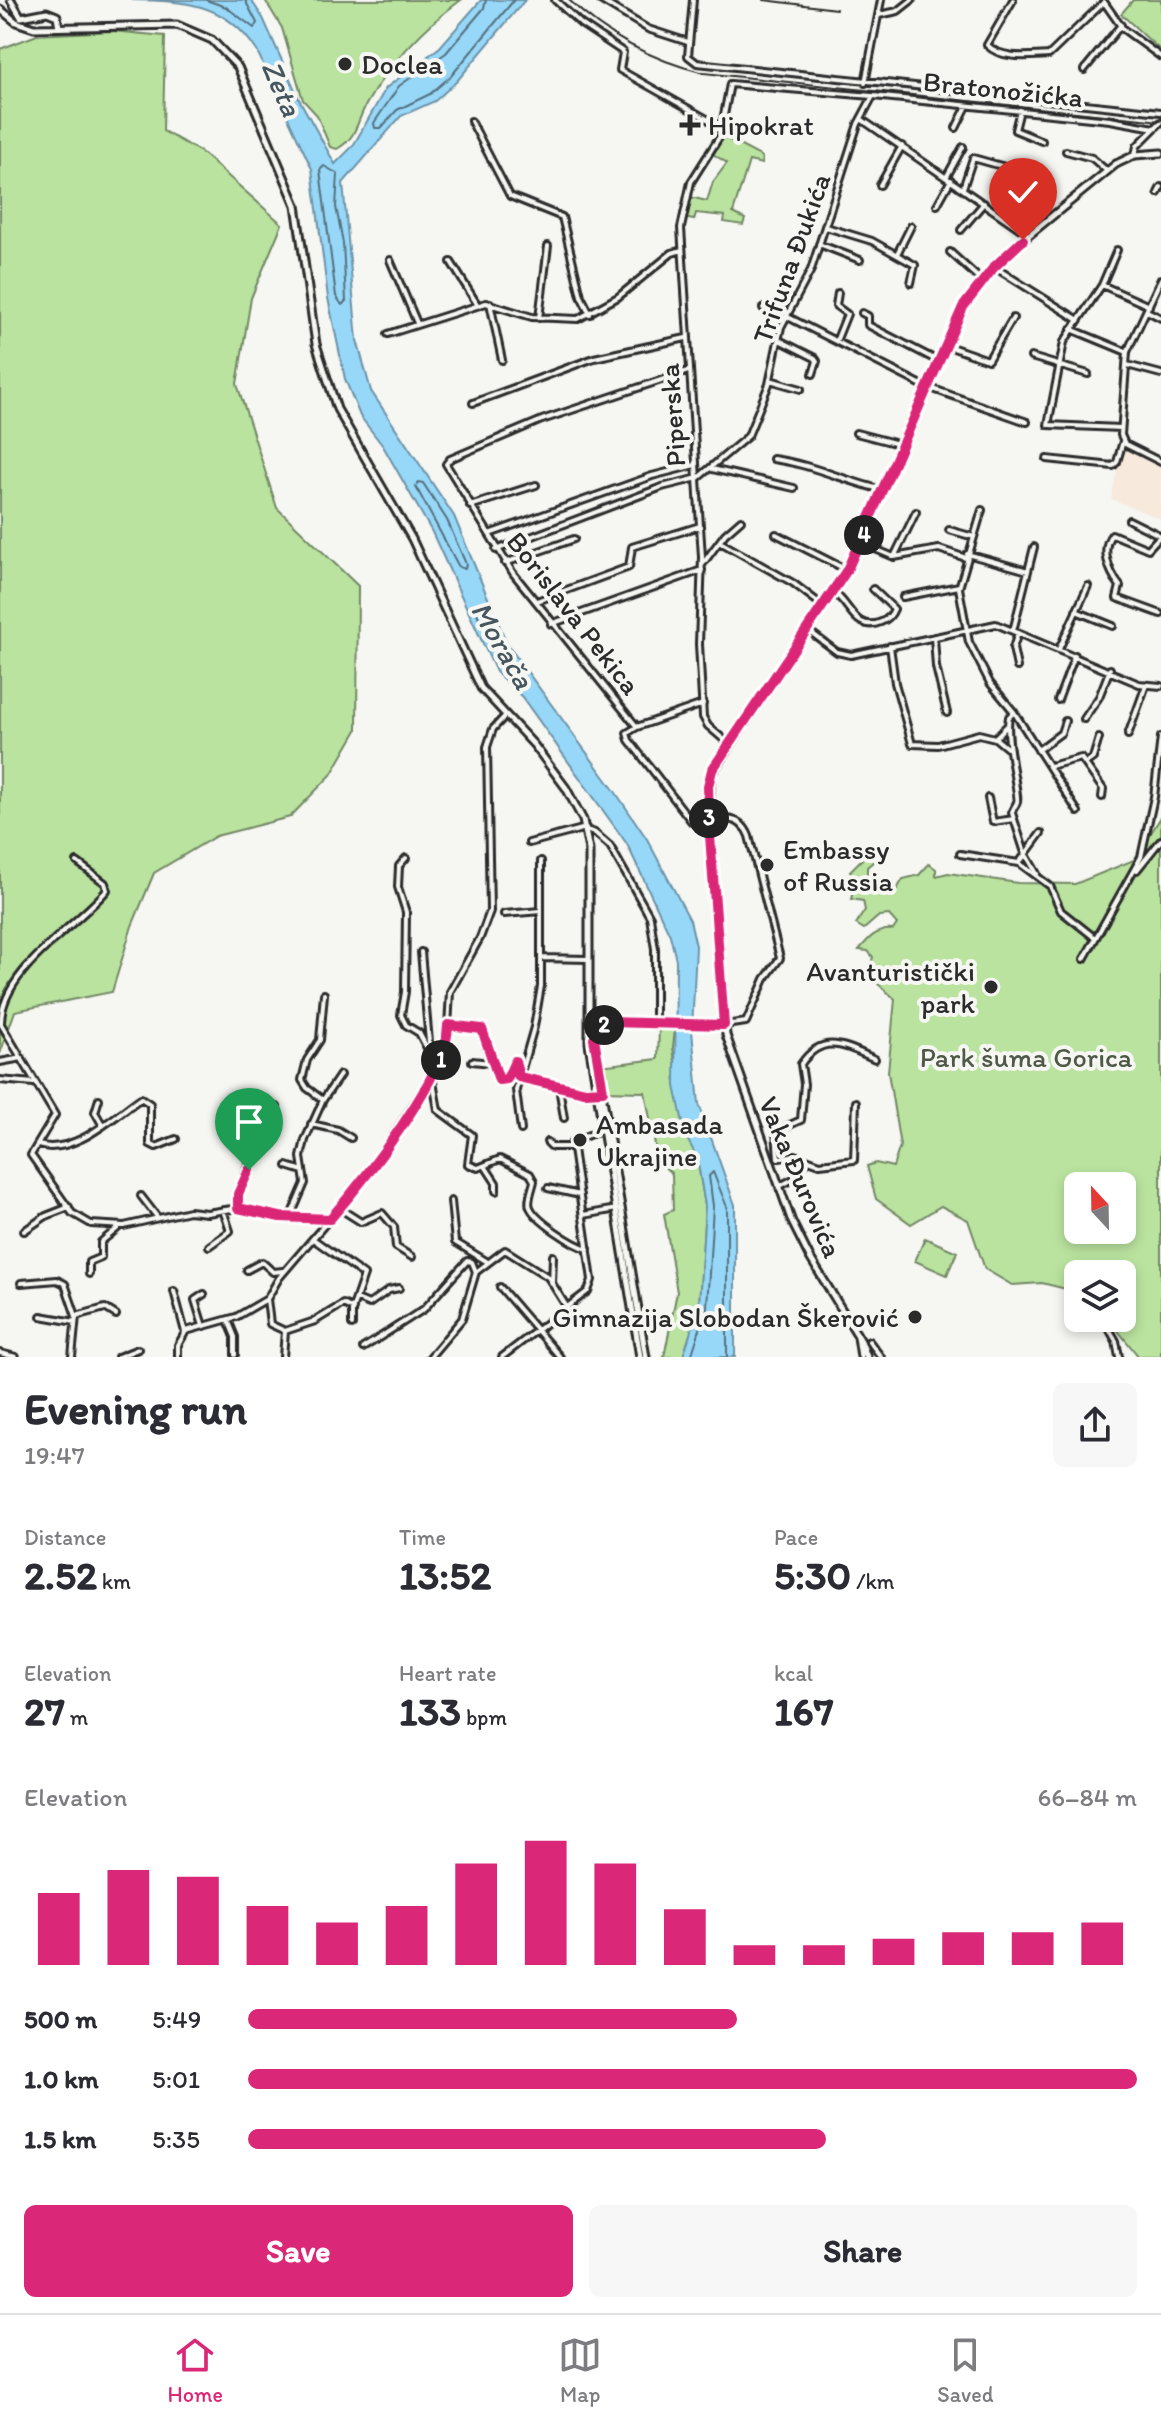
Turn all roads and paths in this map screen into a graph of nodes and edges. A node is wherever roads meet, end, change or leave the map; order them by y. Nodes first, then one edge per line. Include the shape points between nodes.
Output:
1 (11, 0) edge
2 (555, 0) edge
3 (600, 0) edge
4 (693, 0) edge
5 (881, 0) edge
6 (912, 0) edge
7 (1013, 0) edge
8 (1104, 1) edge
9 (0, 9) edge
10 (879, 15) junction
11 (56, 25) junction
12 (1121, 25) junction
13 (688, 42) junction
14 (1161, 57) edge
15 (1084, 70) dead end
16 (865, 83) junction
17 (873, 96) junction
18 (967, 106) junction
19 (1020, 110) junction
20 (1161, 112) edge
21 (861, 119) junction
22 (471, 121) dead end
23 (1161, 122) edge
24 (723, 128) junction
25 (956, 128) dead end
26 (1155, 128) junction
27 (1042, 141) dead end
28 (902, 146) junction
29 (963, 147) dead end
30 (1066, 151) dead end
31 (1161, 153) edge
32 (1135, 155) junction
33 (1005, 167) dead end
34 (1107, 171) junction
35 (949, 178) junction
36 (880, 185) dead end
37 (963, 188) junction
38 (984, 203) junction
39 (937, 205) dead end
40 (911, 226) dead end
41 (826, 227) junction
42 (961, 230) dead end
43 (1029, 235) junction
44 (819, 244) junction
45 (548, 246) dead end
46 (682, 250) junction
47 (1117, 250) dead end
48 (950, 252) dead end
49 (897, 254) junction
50 (390, 260) dead end
51 (860, 260) dead end
52 (451, 262) dead end
53 (994, 267) junction
54 (1161, 279) edge
55 (982, 281) junction
56 (911, 283) dead end
57 (1102, 285) junction
58 (838, 293) dead end
59 (490, 303) junction
60 (477, 304) junction
61 (763, 308) dead end
62 (1148, 308) junction
63 (862, 313) dead end
64 (590, 314) junction
65 (786, 314) junction
66 (539, 318) junction
67 (1013, 318) dead end
68 (1161, 318) edge
69 (1077, 319) junction
70 (417, 323) junction
71 (1071, 329) junction
72 (388, 334) dead end
73 (686, 338) junction
74 (837, 339) junction
75 (779, 340) junction
76 (945, 345) junction
77 (1127, 352) junction
78 (1031, 357) dead end
79 (502, 360) dead end
80 (938, 361) junction
81 (1057, 365) junction
82 (1127, 365) junction
83 (689, 371) junction
84 (813, 374) dead end
85 (1088, 374) dead end
86 (1161, 374) edge
87 (770, 380) junction
88 (927, 387) junction
89 (801, 389) dead end
90 (473, 403) dead end
91 (1027, 422) dead end
92 (1121, 428) junction
93 (856, 433) dead end
94 (1123, 441) junction
95 (902, 445) junction
96 (773, 459) dead end
97 (1047, 459) dead end
98 (1161, 462) edge
99 (695, 465) junction
100 (712, 469) junction
101 (696, 478) junction
102 (536, 485) dead end
103 (794, 488) dead end
104 (883, 490) junction
105 (470, 506) junction
106 (982, 510) dead end
107 (916, 512) dead end
108 (741, 520) dead end
109 (1129, 520) dead end
110 (700, 526) junction
111 (949, 530) dead end
112 (776, 534) dead end
113 (488, 535) junction
114 (1160, 536) edge
115 (974, 537) junction
116 (574, 539) dead end
117 (720, 542) junction
118 (861, 543) junction
119 (1034, 547) dead end
120 (496, 550) junction
121 (967, 556) junction
122 (894, 557) junction
123 (505, 563) junction
124 (702, 568) junction
125 (847, 570) junction
126 (1028, 571) junction
127 (959, 586) junction
128 (1088, 586) dead end
129 (873, 589) dead end
130 (834, 593) junction
131 (903, 597) dead end
132 (537, 601) junction
133 (825, 607) junction
134 (1076, 611) junction
135 (1161, 614) edge
136 (551, 624) junction
137 (1113, 626) dead end
138 (967, 628) junction
139 (809, 631) junction
140 (1016, 632) junction
141 (934, 637) junction
142 (890, 646) junction
143 (1059, 649) junction
144 (1075, 655) junction
145 (1017, 667) dead end
146 (1110, 669) junction
147 (1146, 685) junction
148 (1161, 686) edge
149 (1058, 700) dead end
150 (703, 704) junction
151 (1014, 712) junction
152 (947, 713) dead end
153 (505, 716) junction
154 (1084, 719) dead end
155 (1065, 721) dead end
156 (1007, 726) junction
157 (637, 727) junction
158 (1128, 735) dead end
159 (1161, 737) edge
160 (995, 738) junction
161 (1099, 738) dead end
162 (729, 744) junction
163 (1007, 748) junction
164 (1038, 750) junction
165 (1086, 763) junction
166 (1050, 766) junction
167 (1102, 797) dead end
168 (988, 798) dead end
169 (1078, 812) dead end
170 (1014, 819) junction
171 (709, 822) junction
172 (586, 829) junction
173 (1041, 833) dead end
174 (1161, 840) edge
175 (529, 843) dead end
176 (1025, 853) junction
177 (960, 854) dead end
178 (406, 858) dead end
179 (541, 861) dead end
180 (77, 862) dead end
181 (1019, 863) junction
182 (1037, 874) junction
183 (1131, 878) junction
184 (541, 911) junction
185 (504, 914) dead end
186 (1095, 938) junction
187 (421, 952) dead end
188 (541, 958) junction
189 (588, 959) junction
190 (1084, 959) dead end
191 (324, 994) dead end
192 (589, 1019) junction
193 (607, 1022) junction
194 (448, 1025) junction
195 (656, 1025) junction
196 (724, 1025) junction
197 (591, 1041) junction
198 (431, 1056) junction
199 (22, 1058) junction
200 (875, 1059) dead end
201 (472, 1061) dead end
202 (0, 1062) edge
203 (491, 1063) junction
204 (340, 1075) dead end
205 (520, 1075) junction
206 (432, 1076) junction
207 (0, 1080) edge
208 (34, 1083) junction
209 (559, 1087) junction
210 (600, 1091) junction
211 (99, 1099) dead end
212 (323, 1100) junction
213 (856, 1102) dead end
214 (277, 1107) dead end
215 (564, 1118) dead end
216 (311, 1124) junction
217 (103, 1126) junction
218 (603, 1129) junction
219 (521, 1130) dead end
220 (351, 1138) dead end
221 (176, 1139) dead end
222 (547, 1142) dead end
223 (38, 1145) junction
224 (572, 1147) junction
225 (778, 1158) junction
226 (808, 1159) junction
227 (769, 1162) junction
228 (287, 1166) dead end
229 (485, 1166) junction
230 (303, 1171) junction
231 (782, 1185) dead end
232 (548, 1188) dead end
233 (496, 1191) dead end
234 (580, 1195) junction
235 (141, 1196) dead end
236 (451, 1201) dead end
237 (69, 1207) junction
238 (238, 1208) junction
239 (339, 1208) junction
240 (619, 1209) junction
241 (223, 1210) junction
242 (583, 1215) junction
243 (158, 1218) junction
244 (290, 1218) junction
245 (330, 1219) junction
246 (120, 1226) junction
247 (24, 1231) dead end
248 (313, 1239) junction
249 (209, 1246) dead end
250 (588, 1249) junction
251 (553, 1256) dead end
252 (412, 1257) dead end
253 (486, 1261) junction
254 (247, 1270) dead end
255 (283, 1271) junction
256 (476, 1272) junction
257 (89, 1274) dead end
258 (21, 1283) dead end
259 (552, 1283) junction
260 (500, 1287) dead end
261 (399, 1288) dead end
262 (174, 1291) dead end
263 (204, 1294) dead end
264 (267, 1299) junction
265 (357, 1299) junction
266 (353, 1309) junction
267 (568, 1309) junction
268 (116, 1315) dead end
269 (41, 1316) dead end
270 (76, 1319) junction
271 (228, 1320) junction
272 (352, 1325) dead end
273 (203, 1326) junction
274 (285, 1331) junction
275 (537, 1331) junction
276 (185, 1332) junction
277 (1111, 1332) edge
278 (869, 1341) dead end
279 (363, 1348) dead end
280 (138, 1349) dead end
281 (0, 1353) edge
282 (235, 1355) dead end
283 (16, 1357) edge
284 (72, 1357) edge
285 (118, 1357) edge
286 (178, 1357) edge
287 (283, 1357) edge
288 (430, 1357) edge
289 (502, 1357) edge
290 (560, 1357) edge
291 (643, 1357) edge
292 (864, 1357) edge
293 (881, 1357) edge
294 (1119, 1357) edge

1 - 11 main road via 17,15 27,19 45,12 53,15
2 - 24 street via 623,52 620,70
3 - 13 street via 648,29
4 - 13 street
5 - 10 street
6 - 10 street via 898,11
7 - 8 street via 987,45 1021,57 1049,55
8 - 12 street
9 - 11 main road via 20,24
10 - 16 street
11 - 153 main road via 182,26 212,40 241,71 297,208 315,340 334,402 412,539 479,685
12 - 14 street
12 - 15 street
13 - 16 street via 689,59 720,67
16 - 20 street
17 - 18 street, Bratonožićka
17 - 21 street
17 - 24 street, Piperska via 730,82
18 - 19 street, Bratonožićka
18 - 25 street
19 - 26 street, Bratonožićka
19 - 27 street via 1015,130
21 - 28 street
21 - 41 street, Trifuna Đukića
22 - 64 street via 510,196 562,217
23 - 26 street
24 - 46 street, Piperska via 688,191
26 - 32 street
28 - 35 street
28 - 36 street
29 - 35 street
30 - 34 street via 1092,158
31 - 32 main road
32 - 34 main road, Vaka Đurovića
33 - 37 street via 973,158
34 - 43 main road, Vaka Đurovića
35 - 37 street
35 - 39 street
37 - 38 street
38 - 42 street
38 - 43 street
40 - 49 street
41 - 44 street, Trifuna Đukića
41 - 49 street
43 - 53 main road, Vaka Đurovića
44 - 51 street
44 - 65 street, Trifuna Đukića
45 - 66 street
46 - 64 street
46 - 73 street, Piperska
47 - 57 street
48 - 55 street
49 - 56 street via 915,265
50 - 70 street
52 - 60 street
53 - 55 main road, Vaka Đurovića
53 - 69 street
54 - 62 street
55 - 76 main road, Vaka Đurovića
57 - 62 street
57 - 69 street
58 - 74 street via 836,305 847,314
59 - 60 street
59 - 66 street
59 - 79 street
60 - 70 street
61 - 65 street
62 - 68 street
62 - 77 street
63 - 80 street via 868,316 868,325
64 - 66 street via 576,320
65 - 74 street
65 - 75 street, Trifuna Đukića
67 - 76 street via 988,360
69 - 71 street
70 - 72 street
71 - 77 street
71 - 81 street
73 - 83 street, Piperska
73 - 90 street via 594,358
74 - 88 street
75 - 84 street via 817,360
75 - 87 street, Trifuna Đukića
76 - 80 main road, Vaka Đurovića
77 - 82 street
78 - 81 street
80 - 88 main road, Vaka Đurovića
81 - 85 street
81 - 92 street via 1048,425
82 - 86 street
82 - 92 street
83 - 99 street, Piperska
83 - 105 street, Borislava Pekica via 542,420 446,462
87 - 89 street
87 - 100 street, Trifuna Đukića via 752,432
88 - 91 street
88 - 95 main road, Vaka Đurovića
92 - 94 street
93 - 95 street
94 - 97 street via 1113,466
94 - 98 street
95 - 104 main road, Vaka Đurovića
96 - 104 street
99 - 101 street, Piperska
99 - 113 street
100 - 101 street, Trifuna Đukića
100 - 103 street
101 - 110 street, Piperska
101 - 120 street, Trifuna Đukića
102 - 105 street
104 - 118 main road, Vaka Đurovića
105 - 113 street, Borislava Pekica
106 - 115 street
107 - 122 street
108 - 117 street
109 - 114 street
110 - 124 street, Piperska
110 - 132 street via 632,547 631,566
111 - 115 street
112 - 125 street
113 - 120 street, Borislava Pekica
114 - 135 street via 1148,549 1110,535 1108,566 1120,586 1117,598
115 - 121 street
116 - 123 street
117 - 124 street
117 - 133 street
118 - 122 street
118 - 125 main road, Vaka Đurovića
119 - 126 street
120 - 123 street, Borislava Pekica
121 - 122 street via 939,549
121 - 126 street
121 - 127 street
123 - 132 street, Borislava Pekica
124 - 136 street
124 - 150 street, Piperska
125 - 130 main road, Vaka Đurovića
126 - 140 street
127 - 131 street
127 - 138 street
128 - 134 street
129 - 130 street via 894,609 874,625 858,621
130 - 133 main road, Vaka Đurovića
132 - 136 street, Borislava Pekica
133 - 139 main road, Vaka Đurovića
134 - 137 street
134 - 143 street
136 - 157 street, Borislava Pekica
138 - 140 street via 996,624
138 - 141 street
138 - 151 street via 990,683
139 - 142 street via 842,654
139 - 162 main road, Vaka Đurovića
140 - 143 street
140 - 145 street
141 - 142 street
141 - 152 street
142 - 160 street via 910,743 938,745 969,735
143 - 144 street
144 - 146 street
144 - 149 street
146 - 147 street
146 - 154 street
147 - 148 street
147 - 158 street
150 - 157 street, Borislava Pekica
150 - 162 street, Piperska via 708,726
151 - 156 street
151 - 164 street
153 - 172 main road via 559,777
153 - 194 street via 487,747 490,911 450,992
155 - 164 street via 1061,733
156 - 160 street
156 - 163 street
157 - 171 street via 628,738 656,778 694,824
159 - 183 street via 1152,810
160 - 163 street
161 - 165 street
162 - 171 main road, Vaka Đurovića via 711,775
163 - 170 street via 1018,801 1012,808
164 - 166 street
165 - 166 street via 1079,757
165 - 167 street via 1103,789
166 - 169 street
168 - 170 street via 993,822
170 - 176 street
171 - 196 main road, Vaka Đurovića
171 - 196 street via 732,819 747,830 780,958 746,1022
172 - 175 street
172 - 189 main road
172 - 195 street via 610,846 650,917
173 - 176 street
174 - 183 street
176 - 181 street
176 - 182 street
177 - 181 street
178 - 198 street via 399,866 398,887 406,912 401,1015
179 - 184 street
180 - 199 street via 107,890 22,969 4,996 1,1024
181 - 182 street
182 - 186 street via 1053,890 1061,911
183 - 186 street
184 - 185 street
184 - 188 street
186 - 190 street
187 - 198 street
188 - 189 street
188 - 205 street via 539,1001
189 - 192 main road
191 - 212 street via 320,1040 302,1080
192 - 193 main road
192 - 197 main road
193 - 195 main road
193 - 197 main road
194 - 203 street via 480,1027
194 - 206 street via 445,1052
195 - 196 main road
196 - 227 main road, Vaka Đurovića
197 - 210 main road
198 - 206 street
199 - 202 street
199 - 208 street
200 - 225 street via 837,1043 809,1052 801,1064 801,1120 776,1131
201 - 203 street
203 - 205 street via 501,1081 515,1061
204 - 212 street
205 - 209 street
205 - 219 street via 515,1094
206 - 229 street via 438,1110 473,1137 468,1164
206 - 239 street
207 - 208 street
208 - 223 street via 55,1115
209 - 210 street
209 - 215 street
210 - 218 main road
210 - 240 main road
211 - 217 street via 95,1112
212 - 216 street
213 - 226 street via 854,1160 820,1164
214 - 238 street via 241,1184
216 - 220 street
216 - 230 street via 301,1157
217 - 221 street via 146,1098 152,1113 150,1144 156,1147
217 - 223 street via 56,1147
218 - 224 street via 577,1138
218 - 240 main road
222 - 224 street
223 - 237 street via 32,1160
224 - 234 street
225 - 226 street
225 - 227 street
226 - 231 street via 797,1177
227 - 292 main road, Vaka Đurovića via 804,1248 858,1336
228 - 230 street
229 - 233 street
229 - 250 street via 500,1159 533,1178 532,1210 563,1237
230 - 244 street via 305,1183
232 - 234 street
234 - 242 street
235 - 243 street
236 - 253 street via 455,1242
237 - 246 street via 91,1224
237 - 247 street
238 - 241 street
238 - 244 street
239 - 245 street
239 - 252 street via 361,1222 382,1213 394,1227 396,1247
240 - 242 street
240 - 291 main road
241 - 243 street
241 - 249 street via 230,1231
242 - 250 street
243 - 246 street
244 - 245 street
245 - 248 street
246 - 257 street via 101,1242 101,1257 89,1262
248 - 255 street
248 - 265 street via 362,1272
250 - 267 street via 590,1285
251 - 259 street
253 - 256 street
253 - 259 street via 508,1250
254 - 255 street via 262,1262 273,1272
255 - 264 street
256 - 279 street via 472,1262 466,1262 424,1309
256 - 288 street via 462,1319
258 - 270 street via 63,1282
259 - 267 street
260 - 275 street
261 - 265 street via 369,1304
262 - 276 street
263 - 273 street via 195,1300
264 - 271 street
264 - 274 street via 270,1324
265 - 266 street
266 - 272 street
266 - 274 street via 341,1305
267 - 275 street
268 - 270 street via 105,1308
269 - 270 street
270 - 284 street
271 - 273 street
271 - 282 street
273 - 276 street
274 - 287 street
275 - 289 street
275 - 290 street
276 - 286 street
277 - 294 street
278 - 293 street
280 - 285 street
281 - 283 street

